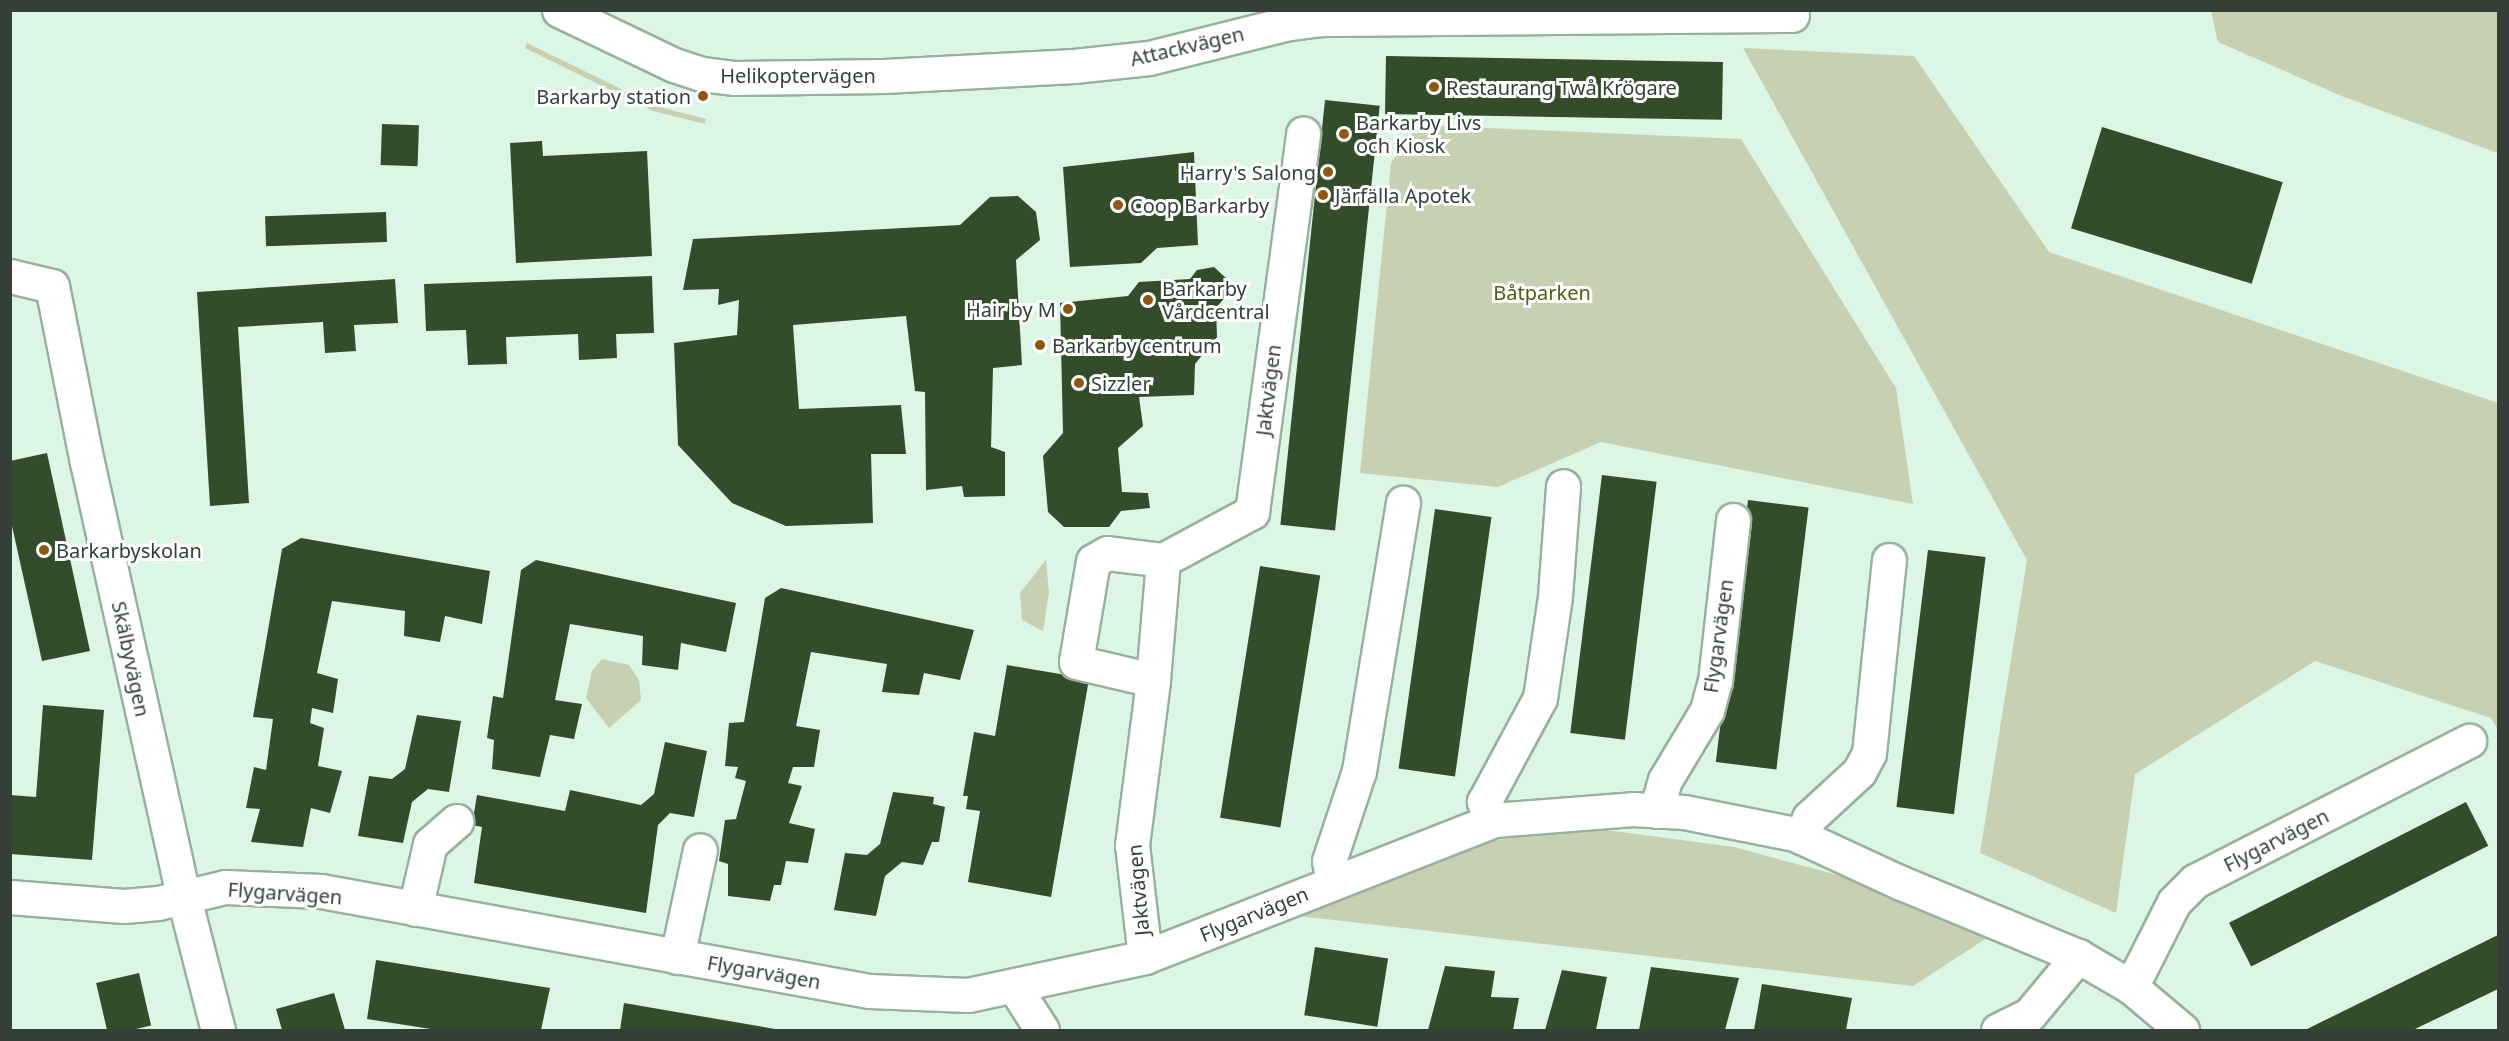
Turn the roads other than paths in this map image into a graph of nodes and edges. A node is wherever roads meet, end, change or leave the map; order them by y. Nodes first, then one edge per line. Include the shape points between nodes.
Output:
1 (559, 10) edge
2 (1792, 15) dead end
3 (1013, 67) joint
4 (1303, 133) dead end
5 (10, 276) edge
6 (52, 286) junction
7 (10, 290) edge
8 (1563, 486) dead end
9 (1403, 503) dead end
10 (1733, 520) dead end
11 (1163, 560) junction
12 (1889, 560) dead end
13 (1153, 680) junction
14 (2469, 741) dead end
15 (1656, 811) junction
16 (456, 820) dead end
17 (1494, 820) junction
18 (1801, 837) junction
19 (700, 850) dead end
20 (1333, 883) junction
21 (183, 894) junction
22 (10, 897) edge
23 (415, 909) junction
24 (2078, 956) junction
25 (678, 957) junction
26 (1145, 957) junction
27 (1014, 986) junction
28 (2131, 987) junction
29 (218, 1030) edge
30 (1042, 1030) edge
31 (1998, 1030) edge
32 (2182, 1030) edge

1 - 3 street, Helikoptervägen via 702,74 735,78 884,76
2 - 3 street, Attackvägen via 1321,19 1149,57 1074,66
4 - 11 street, Jaktvägen via 1252,512
5 - 6 street
6 - 7 street
6 - 21 street, Skälbyvägen
8 - 17 street via 1555,596 1540,698 1484,802
9 - 20 street, Flygarvägen via 1359,771 1329,861
10 - 15 street, Flygarvägen via 1715,681 1707,710 1665,780
11 - 13 street, Jaktvägen
11 - 13 street via 1107,553 1093,561 1076,662
12 - 18 street via 1869,753 1859,772 1809,818
13 - 26 street, Jaktvägen via 1132,846
14 - 28 street, Flygarvägen via 2195,881 2174,902
15 - 17 street, Flygarvägen via 1633,809
15 - 18 street, Flygarvägen via 1684,812
16 - 23 street via 430,844
17 - 20 street, Flygarvägen
18 - 24 street, Flygarvägen
19 - 25 street
20 - 26 street, Flygarvägen
21 - 22 street, Flygarvägen via 158,903 124,906
21 - 23 street, Flygarvägen via 225,887 321,891
21 - 29 street, Skälbyvägen
23 - 25 street, Flygarvägen
24 - 28 street, Flygarvägen
24 - 31 street via 2029,1015
25 - 27 street, Flygarvägen via 869,990 968,995
26 - 27 street, Flygarvägen
27 - 30 street
28 - 32 street, Flygarvägen

